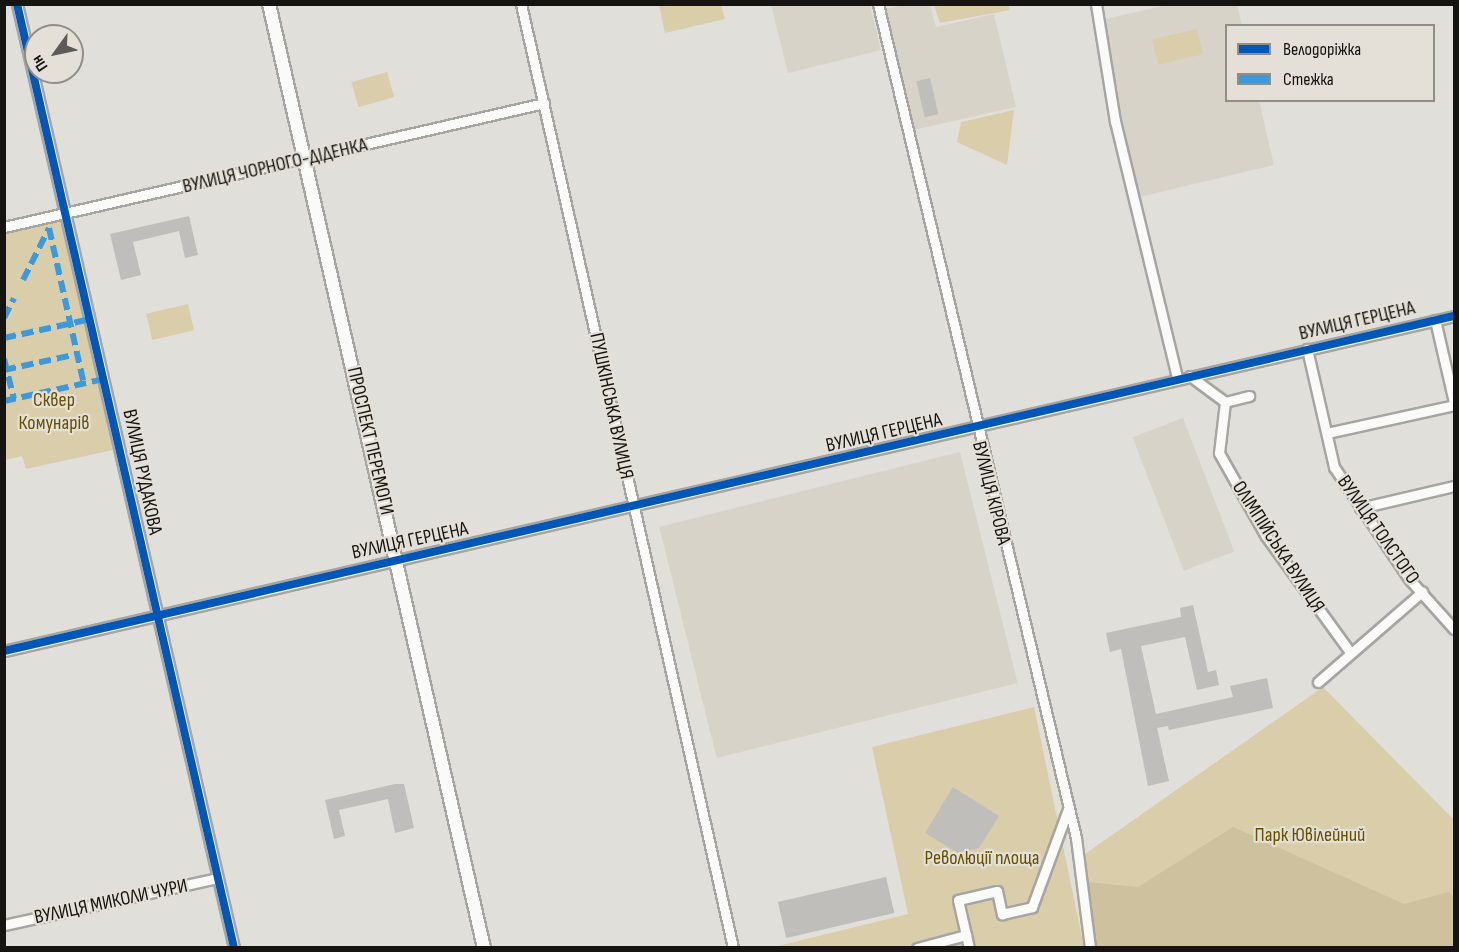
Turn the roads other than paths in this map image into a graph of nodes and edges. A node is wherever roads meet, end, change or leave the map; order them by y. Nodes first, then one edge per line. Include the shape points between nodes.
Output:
1 (17, 4) edge
2 (269, 4) edge
3 (521, 4) edge
4 (878, 4) edge
5 (1096, 4) edge
6 (544, 103) junction
7 (305, 159) junction
8 (67, 213) junction
9 (4, 227) edge
10 (1455, 316) edge
11 (1435, 320) junction
12 (1307, 349) junction
13 (1190, 376) junction
14 (1177, 378) junction
15 (1249, 396) dead end
16 (1225, 402) junction
17 (1455, 404) edge
18 (975, 428) junction
19 (1326, 434) junction
20 (1455, 486) edge
21 (1360, 508) junction
22 (634, 509) junction
23 (397, 561) junction
24 (1422, 592) junction
25 (156, 613) junction
26 (1455, 629) edge
27 (4, 651) edge
28 (1350, 652) junction
29 (1318, 682) dead end
30 (1068, 809) junction
31 (217, 879) junction
32 (4, 925) edge
33 (966, 935) junction
34 (234, 948) edge
35 (484, 948) edge
36 (733, 948) edge
37 (917, 948) edge
38 (969, 948) edge
39 (1090, 948) edge

1 - 8 street, ВУЛИЦЯ РУДАКОВА
2 - 7 main road, ПРОСПЕКТ ПЕРЕМОГИ
3 - 6 street, ПУШКІНСЬКА ВУЛИЦЯ
4 - 18 street, ВУЛИЦЯ КІРОВА
5 - 14 street via 1115,121
6 - 7 street, ВУЛИЦЯ ЧОРНОГО-ДІДЕНКА
6 - 22 street, ПУШКІНСЬКА ВУЛИЦЯ
7 - 8 street, ВУЛИЦЯ ЧОРНОГО-ДІДЕНКА
7 - 23 main road, ПРОСПЕКТ ПЕРЕМОГИ
8 - 9 street, ВУЛИЦЯ ЧОРНОГО-ДІДЕНКА
8 - 25 street, ВУЛИЦЯ РУДАКОВА
10 - 11 street, ВУЛИЦЯ ГЕРЦЕНА
11 - 12 street, ВУЛИЦЯ ГЕРЦЕНА
11 - 17 street
12 - 13 street, ВУЛИЦЯ ГЕРЦЕНА
12 - 19 street, ВУЛИЦЯ ТОЛСТОГО
13 - 14 street, ВУЛИЦЯ ГЕРЦЕНА
13 - 16 street
14 - 18 street, ВУЛИЦЯ ГЕРЦЕНА
15 - 16 street
16 - 28 street, ОЛІМПІЙСЬКА ВУЛИЦЯ via 1219,453 1266,536
17 - 19 street
18 - 22 street, ВУЛИЦЯ ГЕРЦЕНА
18 - 30 street, ВУЛИЦЯ КІРОВА
19 - 21 street, ВУЛИЦЯ ТОЛСТОГО via 1334,467
20 - 21 street
21 - 24 street, ВУЛИЦЯ ТОЛСТОГО
22 - 23 street, ВУЛИЦЯ ГЕРЦЕНА
22 - 36 street, ПУШКІНСЬКА ВУЛИЦЯ
23 - 25 street, ВУЛИЦЯ ГЕРЦЕНА
23 - 35 main road, ПРОСПЕКТ ПЕРЕМОГИ
24 - 26 street, ВУЛИЦЯ ТОЛСТОГО
24 - 28 street
25 - 27 street, ВУЛИЦЯ ГЕРЦЕНА
25 - 31 street, ВУЛИЦЯ РУДАКОВА
28 - 29 street
30 - 33 street via 1032,907 1002,914 997,891 957,900
30 - 39 street, ВУЛИЦЯ КІРОВА
31 - 32 street, ВУЛИЦЯ МИКОЛИ ЧУРИ
31 - 34 street, ВУЛИЦЯ РУДАКОВА
33 - 37 street
33 - 38 street

